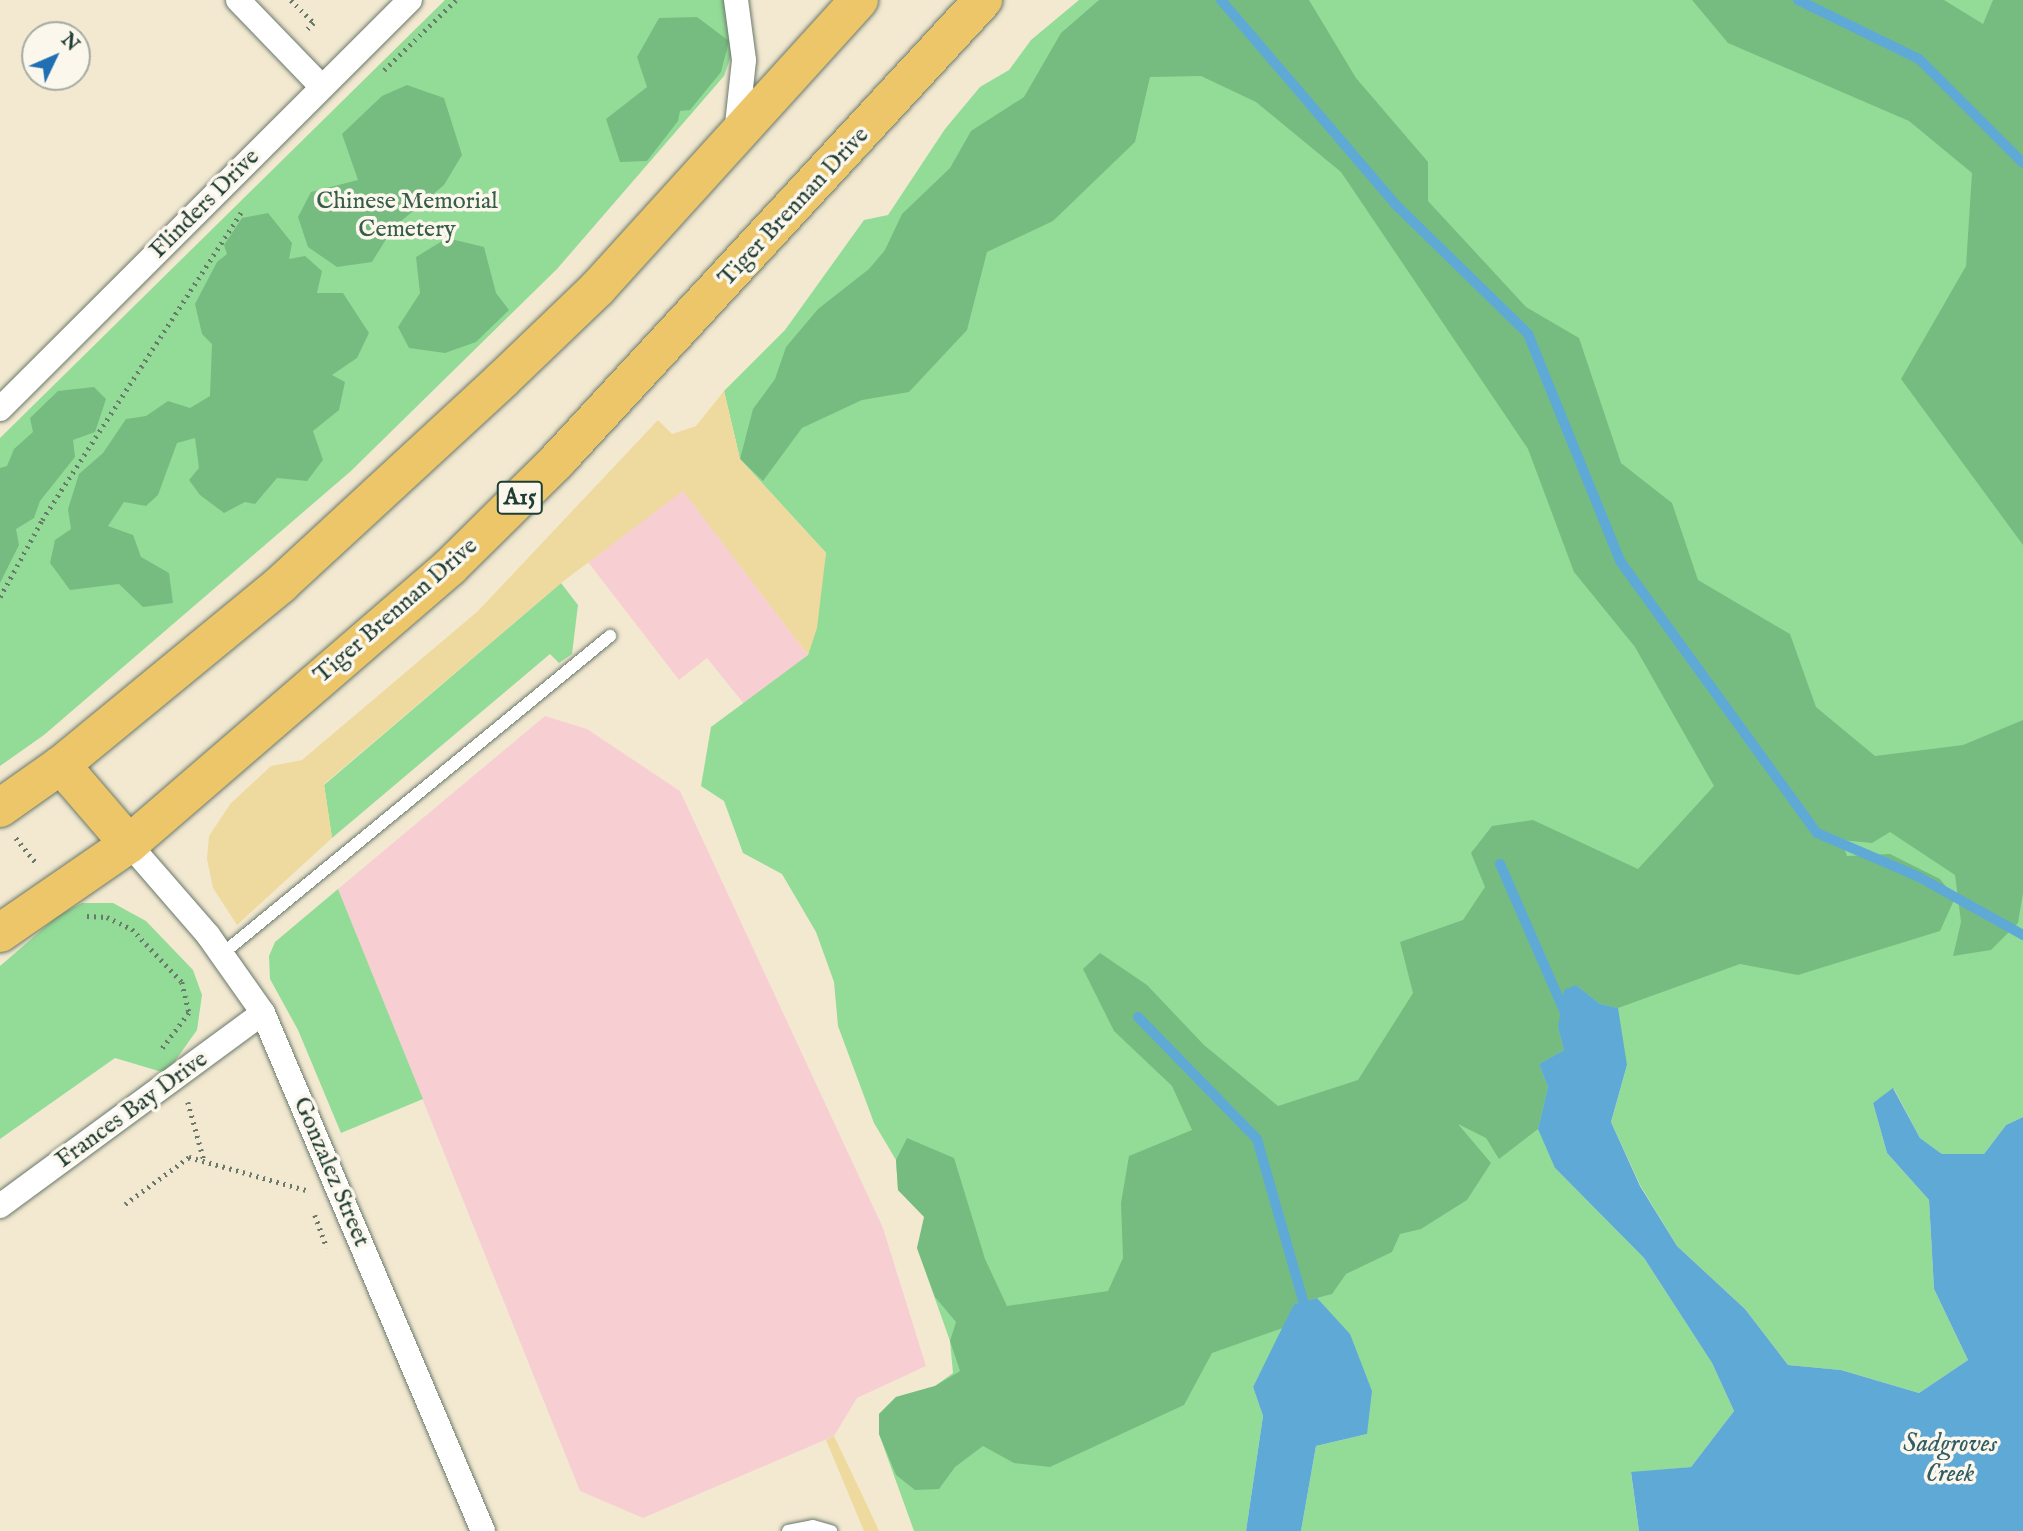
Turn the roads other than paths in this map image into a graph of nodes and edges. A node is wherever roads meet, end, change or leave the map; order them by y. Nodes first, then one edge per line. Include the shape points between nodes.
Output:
1 (238, 0) edge
2 (410, 0) edge
3 (736, 0) edge
4 (859, 0) edge
5 (983, 0) edge
6 (322, 87) junction
7 (736, 134) junction
8 (0, 410) edge
9 (610, 636) dead end
10 (61, 765) junction
11 (4, 817) edge
12 (129, 844) junction
13 (0, 933) edge
14 (222, 954) junction
15 (263, 1013) junction
16 (0, 1206) edge
17 (476, 1529) edge
18 (788, 1531) edge
19 (831, 1531) edge

1 - 6 street
2 - 6 street, Flinders Drive
3 - 7 street via 744,60
4 - 7 main road
5 - 12 main road, Tiger Brennan Drive / A15 via 558,461 450,567
6 - 8 street, Flinders Drive
7 - 10 main road via 597,289 424,453 281,584
9 - 14 lane
10 - 11 main road
10 - 12 main road
12 - 13 main road, Tiger Brennan Drive / A15
12 - 14 street, Gonzalez Street
14 - 15 street, Gonzalez Street
15 - 16 street, Frances Bay Drive
15 - 17 street, Gonzalez Street
18 - 19 lane via 813,1526

